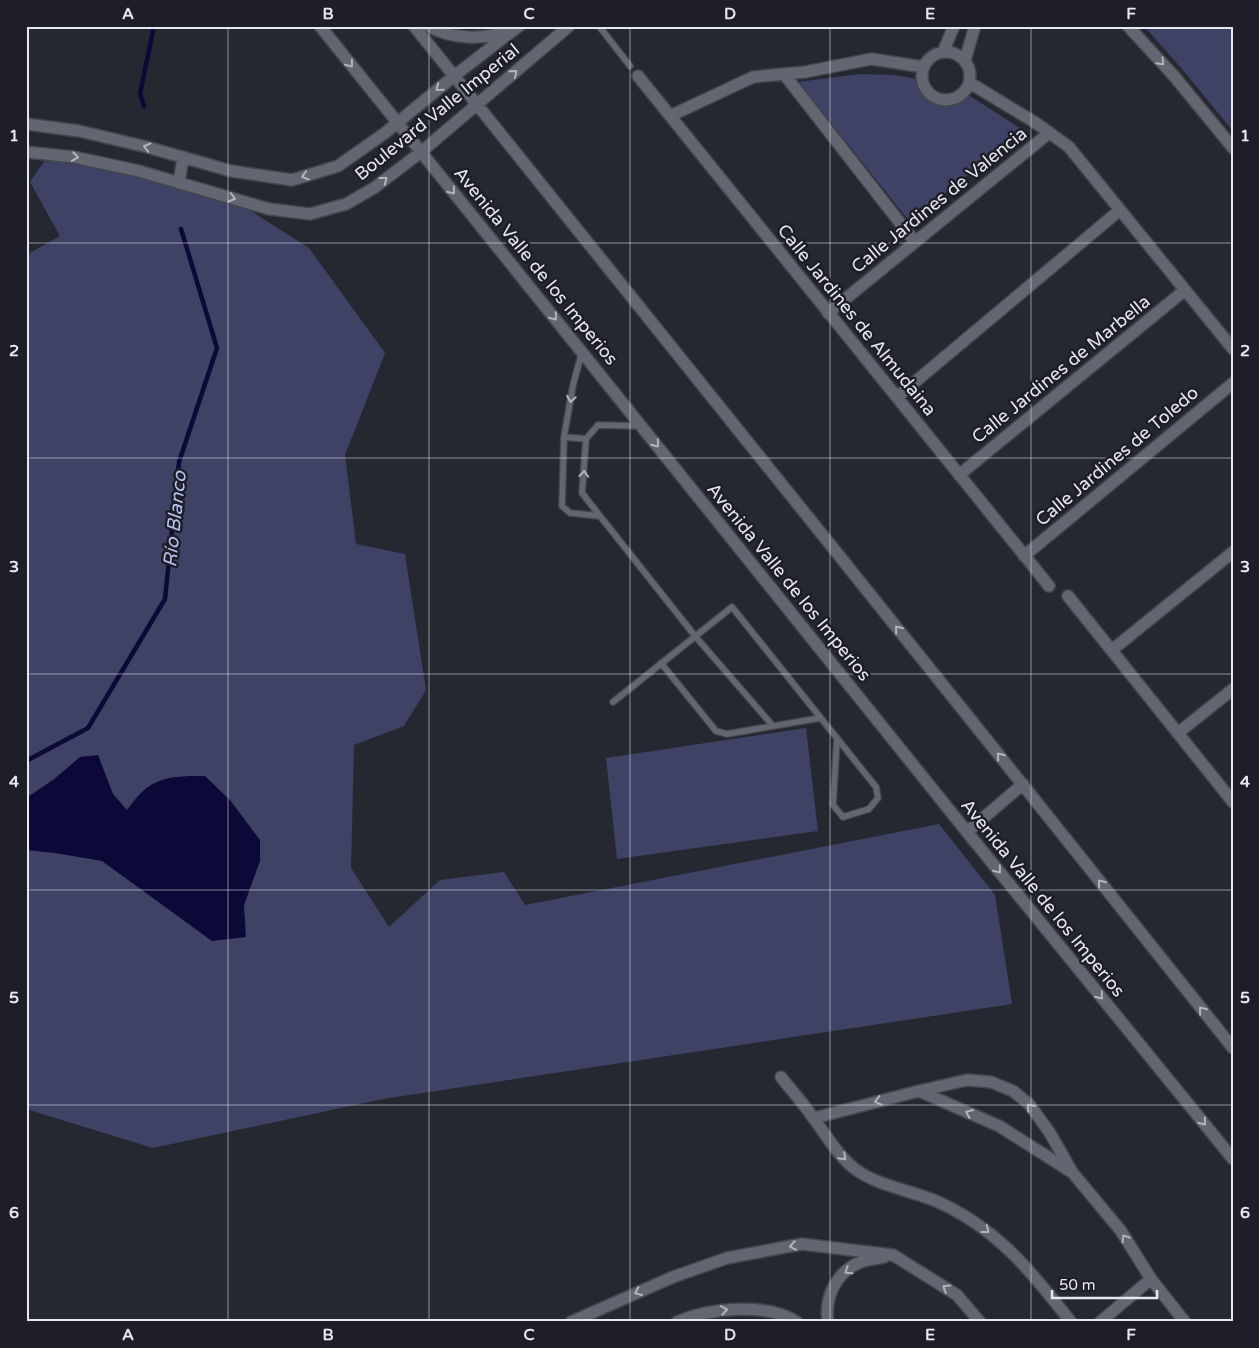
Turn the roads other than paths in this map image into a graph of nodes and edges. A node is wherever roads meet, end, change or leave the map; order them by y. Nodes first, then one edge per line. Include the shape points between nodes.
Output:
1 (320, 26) edge
2 (414, 26) edge
3 (428, 26) edge
4 (518, 26) edge
5 (569, 26) edge
6 (599, 26) edge
7 (954, 26) edge
8 (975, 26) edge
9 (1128, 26) edge
10 (943, 52) junction
11 (965, 60) junction
12 (630, 66) dead end
13 (924, 67) junction
14 (784, 74) junction
15 (454, 76) junction
16 (638, 76) dead end
17 (970, 83) junction
18 (477, 104) junction
19 (670, 116) junction
20 (397, 122) junction
21 (26, 124) edge
22 (1049, 133) junction
23 (1233, 148) edge
24 (26, 152) edge
25 (421, 152) junction
26 (183, 157) junction
27 (179, 183) junction
28 (1120, 210) junction
29 (915, 242) junction
30 (1185, 290) junction
31 (828, 313) junction
32 (1233, 349) edge
33 (582, 352) junction
34 (1233, 383) edge
35 (896, 398) junction
36 (642, 426) junction
37 (564, 437) junction
38 (586, 439) junction
39 (959, 475) junction
40 (600, 516) junction
41 (1233, 552) edge
42 (1024, 556) junction
43 (1049, 586) dead end
44 (1068, 596) dead end
45 (695, 636) junction
46 (1112, 650) junction
47 (661, 663) junction
48 (1233, 689) edge
49 (613, 702) dead end
50 (820, 718) junction
51 (773, 726) junction
52 (1178, 733) junction
53 (837, 738) junction
54 (1023, 784) junction
55 (1233, 802) edge
56 (967, 832) junction
57 (1233, 1048) edge
58 (781, 1077) dead end
59 (919, 1090) junction
60 (814, 1118) junction
61 (1233, 1159) edge
62 (1072, 1172) junction
63 (893, 1255) junction
64 (1151, 1279) junction
65 (571, 1322) edge
66 (677, 1322) edge
67 (797, 1322) edge
68 (828, 1322) edge
69 (980, 1322) edge
70 (1071, 1322) edge
71 (1100, 1322) edge
72 (1185, 1322) edge

1 -> 20 street, Avenida Valle de los Imperios
2 - 15 street
3 - 4 street via 463,37 496,35
4 - 15 street, Boulevard Valle Imperial
18 -> 5 street, Boulevard Valle Imperial
6 - 12 lane
7 - 10 street
8 - 11 street
9 -> 23 street
10 - 11 street via 955,53
10 - 13 street via 931,57
11 - 17 street via 970,71
13 - 14 street via 871,59
13 - 17 street via 922,81 928,92 939,100 952,100 963,94
14 - 19 street via 753,77
14 - 29 street
15 - 18 street
15 -> 20 street, Boulevard Valle Imperial
16 - 19 street, Calle Jardines de Almudaina
17 - 22 street
18 - 25 street, Boulevard Valle Imperial
54 -> 18 street
19 - 31 street, Calle Jardines de Almudaina
20 - 25 street, Avenida Valle de los Imperios
20 -> 26 street, Boulevard Valle Imperial via 338,166 292,180 231,170
26 -> 21 street, Boulevard Valle Imperial via 79,131
22 - 28 street via 1069,147
22 - 29 street, Calle Jardines de Valencia
24 -> 27 street, Boulevard Valle Imperial via 74,157
27 -> 25 street, Boulevard Valle Imperial via 269,209 310,214 346,204 374,188
25 -> 33 street, Avenida Valle de los Imperios
26 - 27 street
28 - 30 street
28 - 35 street
29 - 31 street, Calle Jardines de Valencia
30 - 32 street
30 - 39 street, Calle Jardines de Marbella
31 - 35 street, Calle Jardines de Almudaina
33 - 36 street, Avenida Valle de los Imperios
33 -> 37 lane
34 - 42 street, Calle Jardines de Toledo
35 - 39 street, Calle Jardines de Almudaina
36 - 38 lane via 598,425
36 -> 56 street, Avenida Valle de los Imperios
37 - 38 lane
37 - 40 lane via 562,506 570,513
40 -> 38 lane via 582,493
39 - 42 street, Calle Jardines de Almudaina
40 - 45 lane
41 - 46 street
42 - 43 street, Calle Jardines de Almudaina
44 - 46 street
45 - 47 lane
45 - 50 lane via 732,607
45 - 51 lane
46 - 52 street
47 - 49 lane
47 - 51 lane via 716,731 727,734
48 - 52 street
50 - 51 lane
50 - 53 lane
52 - 55 street
53 - 53 lane via 876,787 878,798 869,809 843,817 833,805
54 - 56 street
57 -> 54 street
56 -> 61 street, Avenida Valle de los Imperios
58 - 60 street
59 -> 60 street
62 -> 59 street via 998,1126
62 -> 59 street via 1029,1104 1013,1091 991,1082 968,1080
60 -> 70 street via 838,1153 854,1168 870,1178 935,1200 968,1216 1005,1245 1036,1277
64 -> 62 street via 1121,1231
63 -> 65 street via 802,1244 727,1258 673,1277
63 -> 68 street via 861,1262 841,1275 829,1294
69 -> 63 street via 956,1295
64 - 71 street
64 - 72 street
66 -> 67 street via 688,1316 731,1308 763,1310

